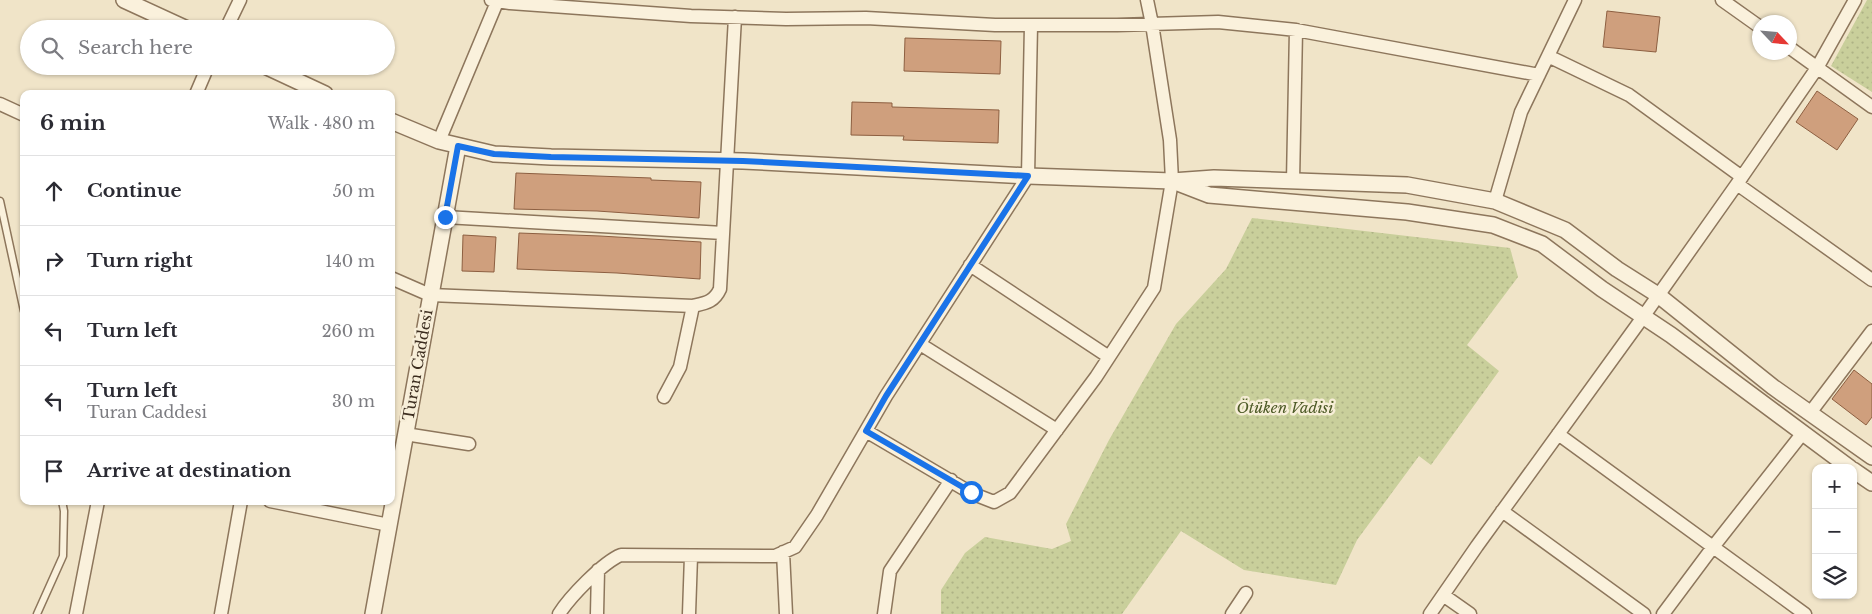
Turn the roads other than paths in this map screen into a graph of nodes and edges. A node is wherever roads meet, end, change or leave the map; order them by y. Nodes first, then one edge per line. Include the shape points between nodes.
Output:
1 (124, 0) edge
2 (240, 0) edge
3 (1147, 0) edge
4 (1722, 0) edge
5 (1855, 0) edge
6 (494, 1) edge
7 (1570, 1) edge
8 (735, 17) junction
9 (167, 20) edge
10 (230, 20) edge
11 (1752, 21) edge
12 (1152, 24) junction
13 (1031, 25) junction
14 (1296, 30) junction
15 (1797, 53) edge
16 (1548, 56) junction
17 (1817, 68) junction
18 (204, 75) edge
19 (284, 75) edge
20 (1539, 75) junction
21 (198, 90) edge
22 (316, 90) edge
23 (0, 104) edge
24 (1872, 107) edge
25 (20, 113) edge
26 (395, 123) edge
27 (439, 141) junction
28 (458, 146) junction
29 (727, 160) junction
30 (1028, 176) junction
31 (1739, 180) junction
32 (1172, 181) junction
33 (1293, 181) junction
34 (0, 201) edge
35 (1495, 201) junction
36 (445, 217) junction
37 (723, 233) junction
38 (970, 265) junction
39 (395, 280) edge
40 (1872, 280) edge
41 (20, 293) edge
42 (430, 295) junction
43 (1658, 295) junction
44 (694, 306) junction
45 (1643, 316) junction
46 (1872, 332) edge
47 (920, 344) junction
48 (1109, 357) junction
49 (664, 398) dead end
50 (1810, 413) junction
51 (1057, 430) junction
52 (866, 431) junction
53 (405, 434) junction
54 (1558, 434) junction
55 (1802, 434) junction
56 (469, 444) dead end
57 (1872, 457) edge
58 (1844, 464) edge
59 (1857, 473) edge
60 (951, 480) junction
61 (1872, 483) edge
62 (395, 491) edge
63 (63, 505) edge
64 (97, 505) edge
65 (240, 505) edge
66 (290, 505) edge
67 (393, 505) edge
68 (1502, 510) junction
69 (389, 525) junction
70 (1713, 547) junction
71 (783, 552) junction
72 (691, 556) junction
73 (598, 570) junction
74 (1246, 593) dead end
75 (1443, 595) junction
76 (37, 614) edge
77 (76, 614) edge
78 (221, 614) edge
79 (373, 614) edge
80 (559, 614) edge
81 (597, 614) edge
82 (689, 614) edge
83 (786, 614) edge
84 (884, 614) edge
85 (1232, 614) edge
86 (1430, 614) edge
87 (1470, 614) edge
88 (1644, 614) edge
89 (1663, 614) edge
90 (1805, 614) edge

1 - 9 street
2 - 10 street
3 - 12 street
4 - 11 street
5 - 17 street
6 - 8 street
6 - 27 street
7 - 16 street
8 - 13 street via 866,18
8 - 29 street
12 - 13 street
12 - 14 street via 1218,22
12 - 32 street via 1170,140
13 - 30 street
14 - 20 street
14 - 33 street
15 - 17 street
16 - 20 street
16 - 31 street via 1629,96
17 - 24 street
17 - 31 street
18 - 21 street
19 - 22 street
20 - 35 street via 1521,112
23 - 25 street
26 - 27 street
27 - 28 street
28 - 29 street via 494,154 551,157
28 - 36 street, Turan Caddesi
29 - 30 street
29 - 37 street
30 - 32 street
30 - 38 street
31 - 40 street
31 - 43 street
32 - 33 street via 1214,178
32 - 45 street via 1209,195 1407,212 1493,225 1542,244
32 - 48 street via 1154,288
33 - 35 street via 1407,185
34 - 41 lane
35 - 43 street via 1565,230
36 - 37 street
36 - 42 street, Turan Caddesi
37 - 44 street via 720,289 710,302
38 - 47 street
38 - 48 street
39 - 42 street
42 - 44 street
42 - 53 street, Turan Caddesi
43 - 45 street
43 - 50 street
44 - 49 street via 680,366
45 - 54 street
45 - 55 street
46 - 50 street
47 - 51 street
47 - 52 street
48 - 51 street
50 - 57 street
51 - 60 street via 1010,493 994,502
52 - 60 street
52 - 71 street via 817,515 795,547
53 - 56 street
53 - 62 street, Turan Caddesi
54 - 68 street
54 - 70 street
55 - 58 street
55 - 70 street
59 - 61 street
60 - 84 street via 890,571
63 - 76 lane via 63,556
64 - 77 street
65 - 78 street
66 - 69 street
67 - 69 street, Turan Caddesi
68 - 75 street
68 - 88 street
69 - 79 street, Turan Caddesi
70 - 89 street
70 - 90 street
71 - 72 street via 775,556
71 - 83 street
72 - 73 street via 621,555
72 - 82 street
73 - 80 street
73 - 81 street
74 - 85 street
75 - 86 street
75 - 87 street

